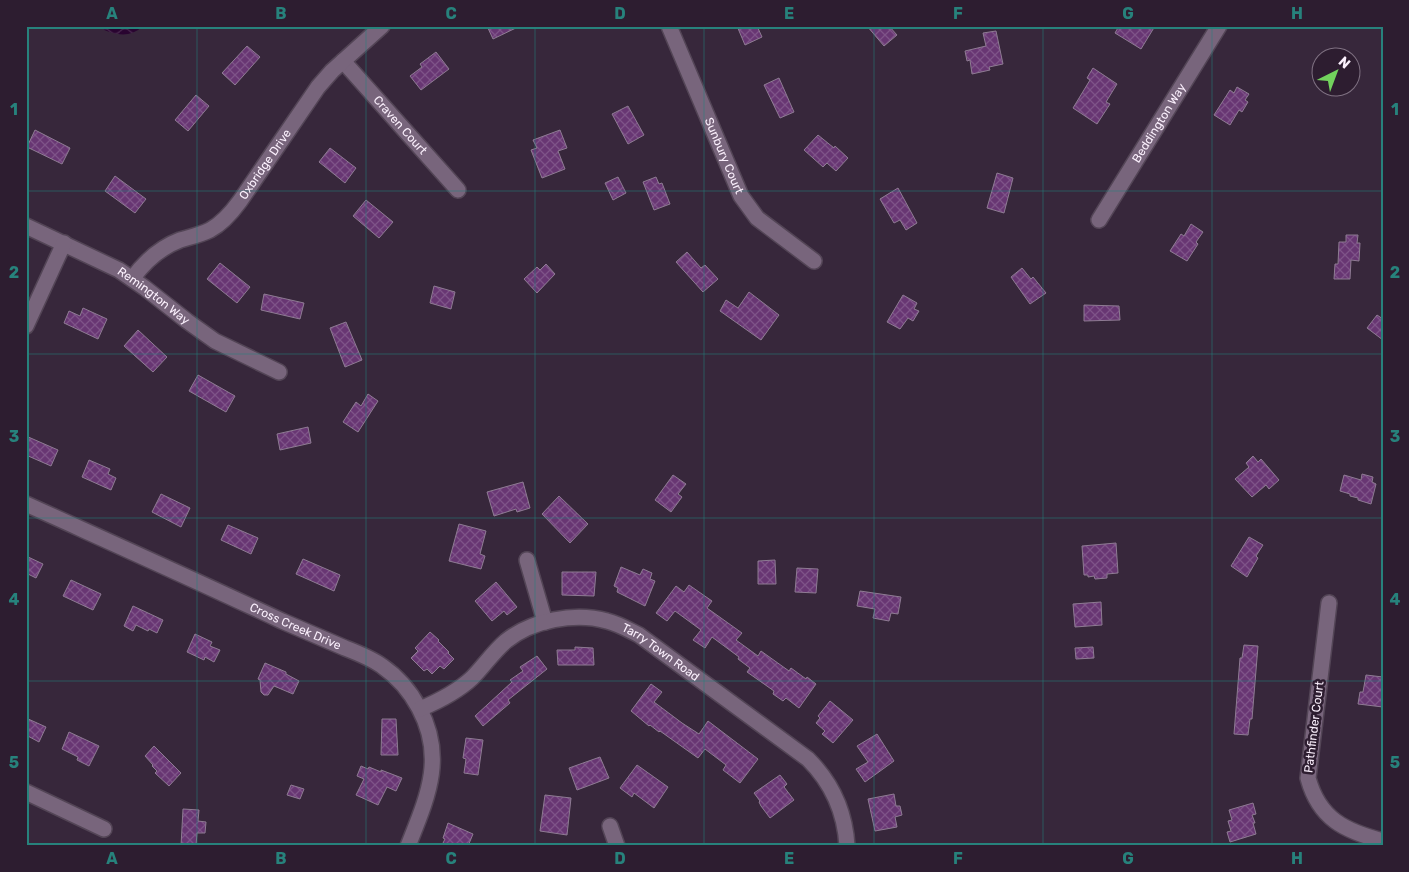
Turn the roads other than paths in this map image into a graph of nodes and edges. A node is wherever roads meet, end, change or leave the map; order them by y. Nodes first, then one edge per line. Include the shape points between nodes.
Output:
1 (382, 26) edge
2 (669, 26) edge
3 (1219, 26) edge
4 (343, 61) junction
5 (458, 190) dead end
6 (1100, 220) dead end
7 (26, 226) edge
8 (64, 243) junction
9 (814, 261) dead end
10 (132, 279) junction
11 (26, 326) edge
12 (279, 372) dead end
13 (26, 504) edge
14 (527, 560) dead end
15 (1329, 603) dead end
16 (545, 622) junction
17 (420, 710) junction
18 (26, 792) edge
19 (610, 826) dead end
20 (104, 829) dead end
21 (1383, 841) edge
22 (408, 846) edge
23 (617, 846) edge
24 (847, 846) edge

1 - 4 street, Oxbridge Drive
2 - 9 street, Sunbury Court via 741,196 757,218
3 - 6 street, Beddington Way
4 - 5 street, Craven Court
4 - 10 street, Oxbridge Drive via 314,92 226,218 211,230 159,250
7 - 8 street, Remington Way
8 - 10 street, Remington Way
8 - 11 street
10 - 12 street, Remington Way via 215,341
13 - 17 street, Cross Creek Drive via 370,658 399,680
14 - 16 street
15 - 21 street, Pathfinder Court via 1308,778 1312,795 1334,821 1354,832
16 - 17 street, Tarry Town Road via 507,641 461,687
16 - 24 street, Tarry Town Road via 579,617 623,627 793,747 818,769 835,794 844,820
17 - 22 street, Cross Creek Drive via 431,739 433,764 428,797
18 - 20 street
19 - 23 street

